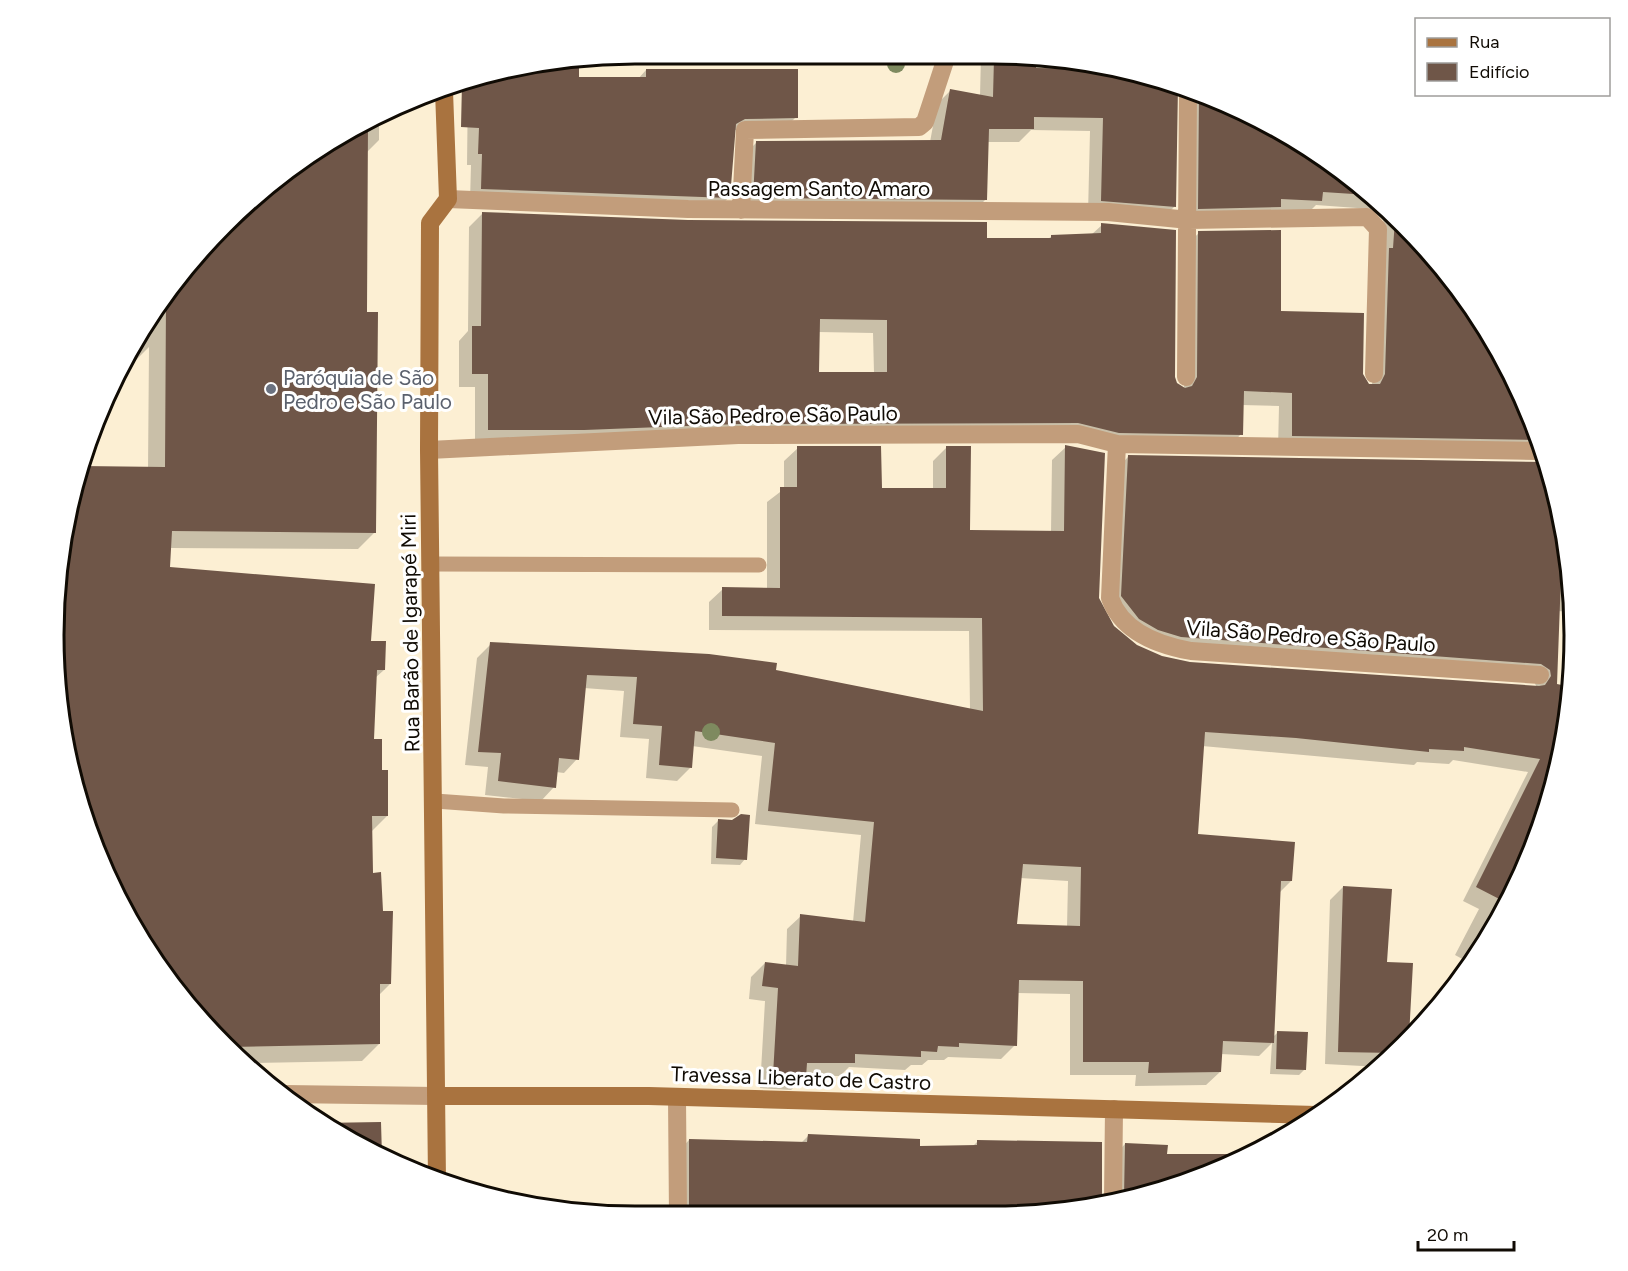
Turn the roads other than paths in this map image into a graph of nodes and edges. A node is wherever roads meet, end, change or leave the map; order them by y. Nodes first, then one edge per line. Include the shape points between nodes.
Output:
1 (944, 64) edge
2 (444, 98) edge
3 (1188, 99) edge
4 (448, 199) junction
5 (741, 210) junction
6 (1189, 220) junction
7 (1374, 374) dead end
8 (1186, 377) dead end
9 (1118, 444) junction
10 (429, 450) junction
11 (1533, 452) edge
12 (432, 564) junction
13 (759, 565) dead end
14 (1540, 675) dead end
15 (435, 801) junction
16 (732, 810) dead end
17 (297, 1095) edge
18 (436, 1096) junction
19 (677, 1098) junction
20 (1114, 1109) junction
21 (1303, 1115) edge
22 (436, 1170) edge
23 (1113, 1194) edge
24 (678, 1207) edge

1 - 5 street via 925,122 919,127 745,130
2 - 4 main road
3 - 6 street
4 - 5 street, Passagem Santo Amaro
4 - 10 main road, Rua Barão de Igarapé Miri via 430,223
5 - 6 street, Passagem Santo Amaro via 1108,212
6 - 7 street, Passagem Santo Amaro via 1367,218 1373,222 1378,229
6 - 8 street
9 - 10 street, Vila São Pedro e São Paulo via 1078,434 750,435
9 - 11 street, Vila São Pedro e São Paulo
9 - 14 street, Vila São Pedro e São Paulo via 1110,598 1116,614 1128,627 1191,651
10 - 12 main road, Rua Barão de Igarapé Miri
12 - 13 lane
12 - 15 main road, Rua Barão de Igarapé Miri
15 - 16 lane
15 - 18 main road, Rua Barão de Igarapé Miri
17 - 18 street, Travessa Liberato de Castro
18 - 19 main road, Travessa Liberato de Castro
18 - 22 main road, Rua Barão de Igarapé Miri
19 - 20 main road, Travessa Liberato de Castro
19 - 24 street
20 - 21 main road, Travessa Liberato de Castro
20 - 23 street

